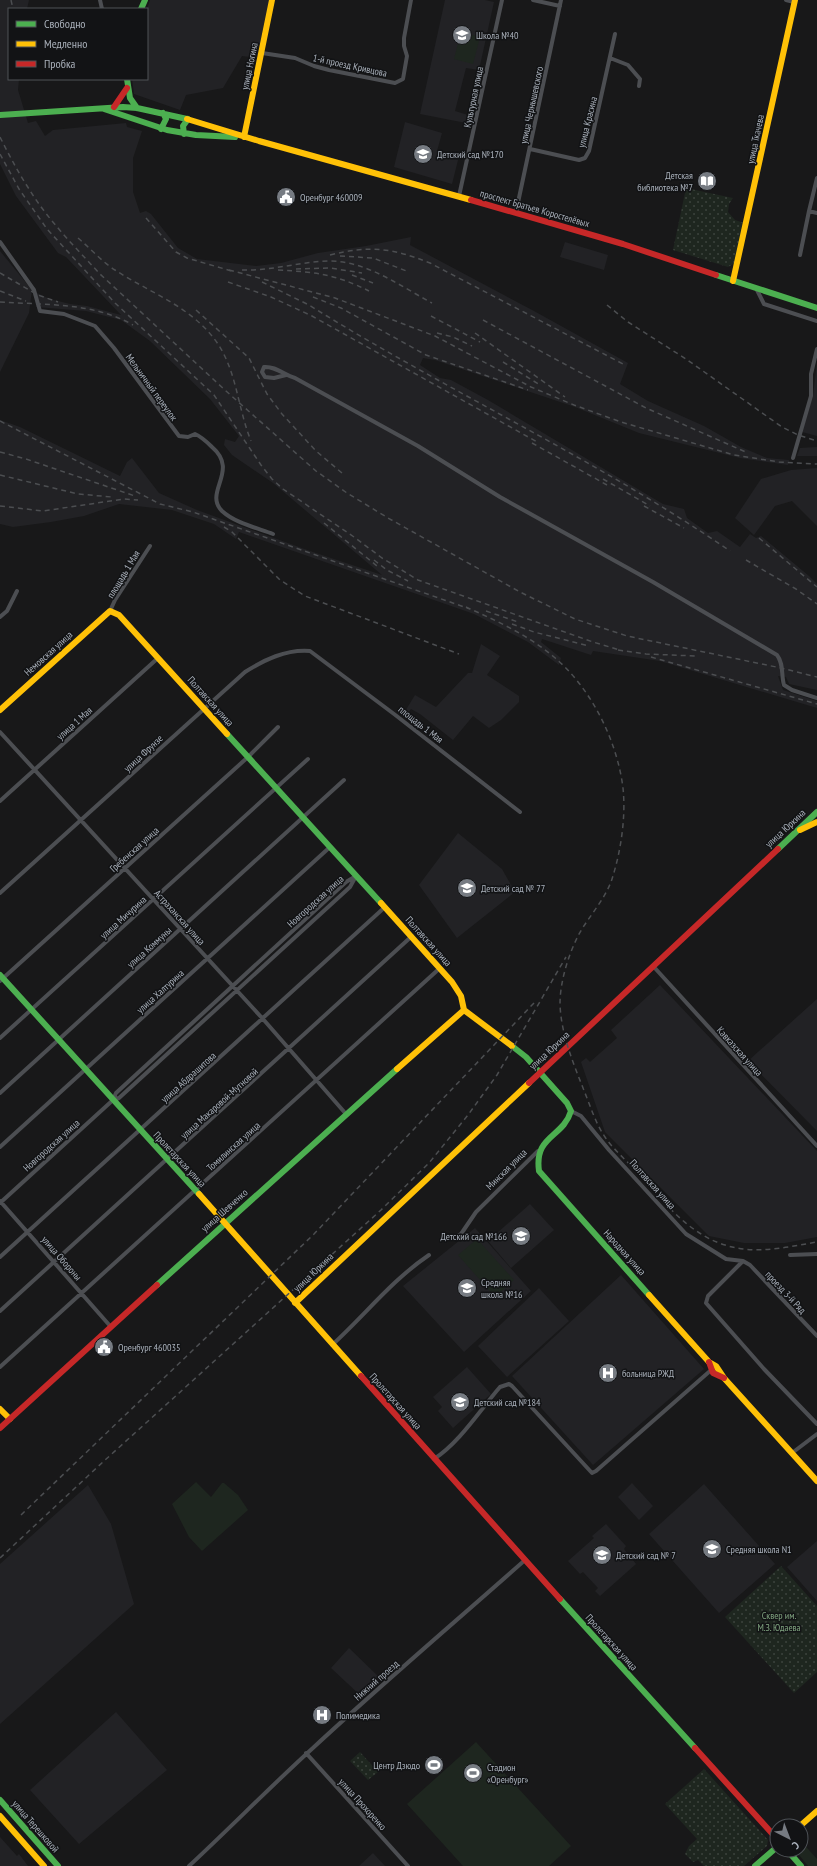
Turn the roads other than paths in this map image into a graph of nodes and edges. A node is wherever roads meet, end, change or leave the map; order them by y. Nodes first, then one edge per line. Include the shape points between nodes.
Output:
1 (272, 0) edge
2 (411, 0) edge
3 (502, 0) edge
4 (533, 0) edge
5 (561, 0) edge
6 (786, 0) edge
7 (794, 1) edge
8 (560, 6) junction
9 (615, 34) dead end
10 (262, 53) junction
11 (610, 58) junction
12 (127, 80) edge
13 (639, 86) dead end
14 (127, 88) junction
15 (114, 107) junction
16 (99, 108) junction
17 (136, 108) junction
18 (163, 113) junction
19 (0, 116) edge
20 (188, 119) junction
21 (161, 129) junction
22 (184, 134) junction
23 (244, 137) junction
24 (530, 149) junction
25 (817, 178) edge
26 (459, 196) junction
27 (809, 211) junction
28 (516, 212) junction
29 (817, 213) edge
30 (0, 242) edge
31 (800, 255) dead end
32 (733, 281) junction
33 (757, 290) junction
34 (817, 308) edge
35 (817, 321) edge
36 (817, 349) edge
37 (286, 376) junction
38 (793, 458) dead end
39 (272, 534) dead end
40 (150, 546) dead end
41 (17, 591) dead end
42 (110, 611) junction
43 (0, 617) edge
44 (310, 651) joint
45 (158, 658) junction
46 (817, 698) edge
47 (204, 708) junction
48 (0, 710) edge
49 (278, 728) dead end
50 (0, 732) edge
51 (248, 757) junction
52 (308, 759) dead end
53 (34, 770) junction
54 (344, 780) dead end
55 (276, 788) junction
56 (0, 801) edge
57 (520, 812) dead end
58 (817, 812) edge
59 (303, 816) junction
60 (82, 820) junction
61 (817, 822) edge
62 (795, 833) junction
63 (330, 847) junction
64 (124, 868) junction
65 (356, 876) junction
66 (0, 893) edge
67 (154, 900) junction
68 (385, 907) junction
69 (180, 929) junction
70 (412, 936) junction
71 (207, 959) junction
72 (653, 966) junction
73 (440, 968) junction
74 (1, 978) edge
75 (233, 986) junction
76 (237, 991) junction
77 (31, 1010) junction
78 (464, 1010) junction
79 (263, 1020) junction
80 (0, 1038) edge
81 (59, 1040) junction
82 (289, 1049) junction
83 (85, 1069) junction
84 (540, 1072) junction
85 (317, 1081) junction
86 (0, 1093) edge
87 (113, 1100) junction
88 (571, 1111) junction
89 (346, 1114) junction
90 (141, 1130) junction
91 (817, 1146) edge
92 (0, 1147) edge
93 (538, 1151) junction
94 (168, 1160) junction
95 (196, 1190) junction
96 (0, 1202) edge
97 (225, 1224) junction
98 (28, 1232) junction
99 (453, 1239) dead end
100 (817, 1254) edge
101 (429, 1255) dead end
102 (790, 1255) dead end
103 (0, 1257) edge
104 (743, 1261) junction
105 (55, 1262) junction
106 (82, 1294) junction
107 (295, 1303) junction
108 (0, 1311) edge
109 (111, 1327) junction
110 (817, 1336) edge
111 (332, 1345) junction
112 (709, 1362) junction
113 (0, 1367) edge
114 (710, 1371) junction
115 (724, 1378) junction
116 (0, 1409) edge
117 (10, 1419) junction
118 (817, 1424) edge
119 (0, 1428) edge
120 (817, 1434) edge
121 (792, 1453) junction
122 (434, 1459) junction
123 (817, 1481) edge
124 (525, 1560) junction
125 (306, 1753) junction
126 (0, 1800) edge
127 (817, 1811) edge
128 (0, 1816) edge
129 (809, 1818) edge
130 (769, 1830) edge
131 (769, 1854) edge
132 (794, 1858) edge
133 (44, 1866) edge
134 (58, 1866) edge
135 (189, 1866) edge
136 (408, 1866) edge
137 (755, 1866) edge
138 (801, 1866) edge

1 - 10 main road, улица Ногина
2 - 10 street, 1-й проезд Кривцова via 404,38 407,56 402,79 395,83 329,70 295,58
3 - 26 street, Культурная улица
4 - 8 street
5 - 8 street, улица Чернышевского
6 - 7 street
7 - 32 main road, улица Ткачева
8 - 24 street, улица Чернышевского
9 - 11 street, улица Красина
10 - 23 main road, улица Ногина
11 - 13 street via 628,65 640,79
11 - 24 street, улица Красина via 589,151 585,158 579,160
12 - 14 main road
14 - 15 main road
14 - 17 main road
15 - 16 main road, проспект Братьев Коростелёвых
15 - 17 main road, проспект Братьев Коростелёвых
16 - 19 main road, проспект Братьев Коростелёвых
16 - 21 main road, проспект Братьев Коростелёвых
17 - 18 main road, проспект Братьев Коростелёвых
18 - 20 main road, проспект Братьев Коростелёвых
18 - 21 main road via 166,119
20 - 22 main road via 183,123
20 - 23 main road, проспект Братьев Коростелёвых
21 - 22 main road, проспект Братьев Коростелёвых
22 - 23 main road, проспект Братьев Коростелёвых
23 - 26 main road, проспект Братьев Коростелёвых
24 - 28 street, улица Чернышевского
25 - 27 street
26 - 28 main road, проспект Братьев Коростелёвых
27 - 29 street
27 - 31 street
28 - 32 main road, проспект Братьев Коростелёвых
30 - 39 street, Мельничный переулок via 34,290 40,311 64,314 95,326 179,436 188,437 195,434 218,452 223,460 223,470 216,496 222,511 236,520
32 - 33 main road, проспект Братьев Коростелёвых
33 - 34 main road, проспект Братьев Коростелёвых
33 - 35 street via 764,304
36 - 38 street via 811,374 811,396
37 - 37 street via 265,377 262,372 264,367 271,366
37 - 46 street via 295,378 418,446 500,497 777,655 782,665 784,685
40 - 42 street, площадь 1 Мая
41 - 43 street via 7,610
42 - 45 main road, Полтавская улица via 119,615
42 - 48 main road, Немовская улица
44 - 47 street, улица Фрунзе via 270,658 245,672
44 - 57 street, площадь 1 Мая
45 - 47 main road, Полтавская улица
45 - 53 street, улица 1 Мая
47 - 51 main road, Полтавская улица
47 - 60 street, улица Фрунзе
49 - 51 street, Гребенская улица
50 - 53 street, Астраханская улица
51 - 55 main road, Полтавская улица
51 - 64 street, Гребенская улица
52 - 55 street, улица Мичурина
53 - 56 street, улица 1 Мая
53 - 60 street, Астраханская улица
54 - 59 street, улица Коммуны
55 - 59 main road, Полтавская улица
55 - 67 street, улица Мичурина
58 - 62 main road, улица Юркина
59 - 63 main road, Полтавская улица
59 - 69 street, улица Коммуны
60 - 64 street, Астраханская улица
60 - 66 street, улица Фрунзе
61 - 62 main road
62 - 72 main road, улица Юркина
63 - 65 main road, Полтавская улица
63 - 71 street, улица Халтурина
64 - 67 street, Астраханская улица
64 - 74 street, Гребенская улица
65 - 68 main road, Полтавская улица
65 - 75 street, Новгородская улица via 346,882
65 - 76 street, Новгородская улица via 350,887
67 - 69 street, Астраханская улица
67 - 77 street, улица Мичурина
68 - 70 main road, Полтавская улица
68 - 79 street, улица Абдрашитова
69 - 71 street, Астраханская улица
69 - 81 street, улица Коммуны
70 - 73 main road, Полтавская улица
70 - 82 street, улица Макаровой-Мутновой
71 - 75 street, Астраханская улица
71 - 83 street, улица Халтурина
72 - 84 main road, улица Юркина
72 - 91 street, Кавказская улица
73 - 78 main road, Полтавская улица via 460,993
73 - 85 street, Томилинская улица
74 - 77 main road, Пролетарская улица
75 - 76 street, Астраханская улица
75 - 87 street, Новгородская улица via 116,1093
76 - 79 street, Астраханская улица
76 - 87 street, Новгородская улица via 119,1098
77 - 80 street, улица Мичурина
77 - 81 main road, Пролетарская улица
78 - 84 main road, Полтавская улица via 513,1046
78 - 89 main road, улица Шевченко
79 - 82 street, Астраханская улица
79 - 90 street, улица Абдрашитова
81 - 83 main road, Пролетарская улица
81 - 86 street, улица Коммуны
82 - 85 street, Астраханская улица
82 - 94 street, улица Макаровой-Мутновой
83 - 87 main road, Пролетарская улица
83 - 92 street, улица Халтурина
84 - 88 main road, Полтавская улица
84 - 107 main road, улица Юркина
85 - 89 street, Астраханская улица
85 - 95 street, Томилинская улица
87 - 90 main road, Пролетарская улица
87 - 96 street, Новгородская улица
88 - 93 main road, Минская улица via 569,1118
88 - 104 street, Полтавская улица via 581,1116 686,1234 726,1259
89 - 97 main road, улица Шевченко
90 - 94 main road, Пролетарская улица
90 - 98 street, улица Абдрашитова
93 - 99 street, Минская улица via 476,1212 461,1234
93 - 112 main road, Народная улица via 536,1161 539,1171
94 - 95 main road, Пролетарская улица
94 - 105 street, улица Макаровой-Мутновой
95 - 97 main road, Пролетарская улица
95 - 106 street, Томилинская улица
96 - 98 street, улица Обороны
97 - 107 main road, Пролетарская улица
97 - 109 main road, улица Шевченко
98 - 103 street, улица Абдрашитова
98 - 105 street, улица Обороны
100 - 102 street
101 - 111 street via 383,1294
104 - 110 street, проезд 3-й Ряд via 750,1265
104 - 118 street via 708,1296 706,1303
105 - 106 street, улица Обороны
105 - 108 street, улица Макаровой-Мутновой
106 - 109 street, улица Обороны
106 - 113 street, Томилинская улица
107 - 111 main road, Пролетарская улица
109 - 117 main road, улица Шевченко
111 - 122 main road, Пролетарская улица
112 - 114 main road
112 - 115 main road, Народная улица via 716,1366
114 - 115 main road, Народная улица
114 - 122 street via 592,1473 509,1384 500,1387 459,1438
115 - 121 main road, Народная улица
116 - 117 main road
117 - 119 main road, улица Шевченко
120 - 121 street
121 - 123 main road, Народная улица
122 - 124 main road, Пролетарская улица
124 - 125 street, Нижний проезд
124 - 130 main road, Пролетарская улица
125 - 135 street, Нижний проезд via 248,1808 223,1836
125 - 136 street, улица Прохоренко
126 - 134 main road, улица Терешковой
127 - 129 main road
128 - 133 main road, улица Терешковой
131 - 137 main road
132 - 138 main road

